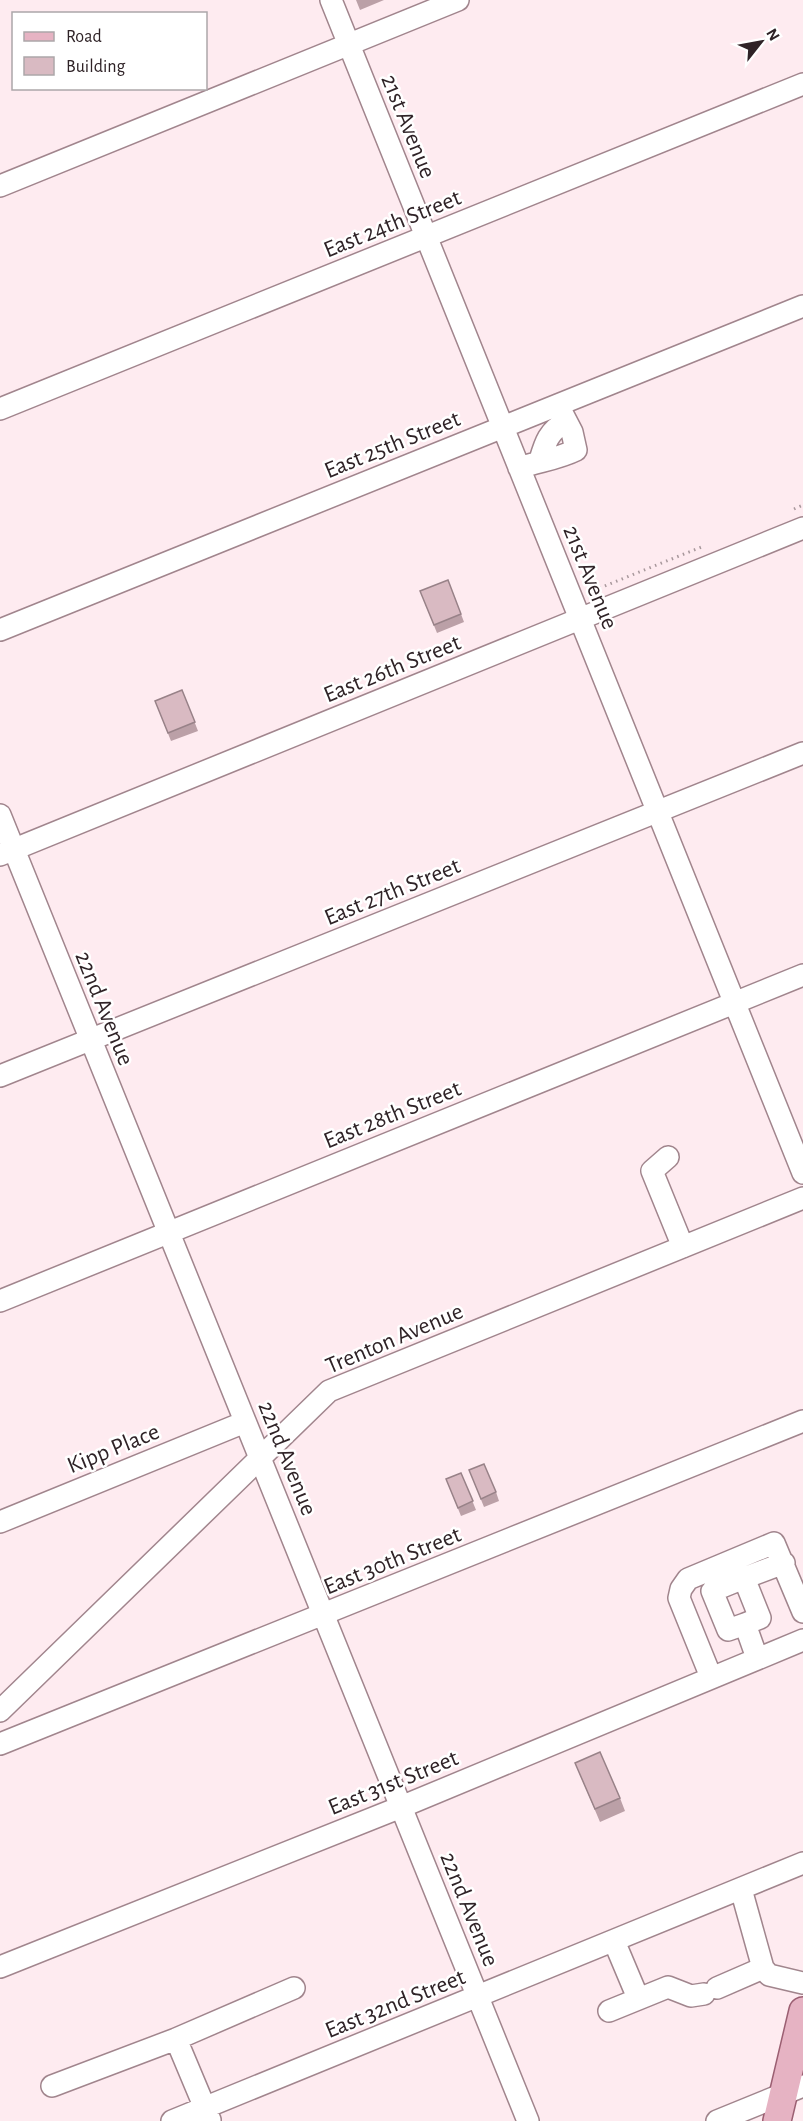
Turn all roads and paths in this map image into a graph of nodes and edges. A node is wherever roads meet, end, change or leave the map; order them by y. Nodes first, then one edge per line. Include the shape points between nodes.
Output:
1 (331, 0) edge
2 (458, 0) edge
3 (349, 44) junction
4 (803, 84) edge
5 (0, 186) edge
6 (426, 237) junction
7 (803, 306) edge
8 (0, 409) edge
9 (562, 413) junction
10 (503, 427) junction
11 (519, 468) junction
12 (803, 528) edge
13 (580, 619) junction
14 (0, 630) edge
15 (803, 753) edge
16 (658, 812) junction
17 (0, 815) edge
18 (7, 852) edge
19 (803, 975) edge
20 (735, 1003) junction
21 (90, 1039) junction
22 (0, 1076) edge
23 (668, 1157) dead end
24 (803, 1173) edge
25 (803, 1198) edge
26 (169, 1234) junction
27 (683, 1247) junction
28 (0, 1301) edge
29 (803, 1420) edge
30 (245, 1422) junction
31 (260, 1458) junction
32 (0, 1522) edge
33 (784, 1563) junction
34 (744, 1578) junction
35 (803, 1612) edge
36 (323, 1615) junction
37 (746, 1624) junction
38 (803, 1640) edge
39 (758, 1658) junction
40 (711, 1677) junction
41 (0, 1711) edge
42 (0, 1744) edge
43 (401, 1807) junction
44 (803, 1863) edge
45 (741, 1888) junction
46 (614, 1941) junction
47 (0, 1967) edge
48 (763, 1968) junction
49 (803, 1983) edge
50 (294, 1988) dead end
51 (477, 1997) junction
52 (638, 1998) junction
53 (609, 2011) dead end
54 (803, 2011) edge
55 (176, 2038) junction
56 (52, 2086) dead end
57 (793, 2090) edge
58 (207, 2115) edge
59 (172, 2121) edge
60 (528, 2121) edge
61 (717, 2121) edge
62 (777, 2121) edge

1 - 3 street, 21st Avenue
2 - 3 street
3 - 5 street
3 - 6 street, 21st Avenue
4 - 6 street, East 24th Street
6 - 8 street, East 24th Street
6 - 10 street, 21st Avenue
7 - 9 street, East 25th Street
9 - 10 street, East 25th Street
9 - 11 street via 567,435 540,460
10 - 11 street, 21st Avenue
10 - 14 street, East 25th Street
11 - 13 street, 21st Avenue
12 - 13 street, East 26th Street
13 - 16 street, 21st Avenue
13 - 18 street, East 26th Street
15 - 16 street, East 27th Street
16 - 20 street, 21st Avenue
16 - 21 street, East 27th Street
17 - 18 street, 22nd Avenue
18 - 21 street, 22nd Avenue
19 - 20 street, East 28th Street
20 - 24 street, 21st Avenue
20 - 26 street, East 28th Street
21 - 22 street, East 27th Street
21 - 26 street, 22nd Avenue
23 - 27 street via 652,1171
25 - 27 street, Trenton Avenue
26 - 28 street, East 28th Street
26 - 30 street, 22nd Avenue
27 - 31 street, Trenton Avenue via 346,1382 329,1391
29 - 36 street, East 30th Street
30 - 31 street, 22nd Avenue
30 - 32 street, Kipp Place
31 - 36 street, 22nd Avenue
31 - 41 street, Trenton Avenue
33 - 34 street
33 - 35 street
33 - 40 street via 774,1543 688,1579 681,1589 679,1598
34 - 37 street via 760,1618
34 - 37 street via 712,1590 728,1630
36 - 42 street, East 30th Street
36 - 43 street, 22nd Avenue
37 - 39 street
38 - 39 street, East 31st Street
39 - 40 street, East 31st Street
40 - 43 street, East 31st Street
43 - 47 street, East 31st Street
43 - 51 street, 22nd Avenue
44 - 45 street, East 32nd Street
45 - 46 street, East 32nd Street
45 - 48 street
46 - 51 street, East 32nd Street
46 - 52 street
48 - 49 street via 769,1976
48 - 52 street via 711,1991 691,1995 668,1987
50 - 55 street
51 - 58 street, East 32nd Street
51 - 60 street, 22nd Avenue
52 - 53 street
54 - 57 main road
55 - 56 street
55 - 58 street
57 - 61 street
57 - 62 main road
58 - 59 street, East 32nd Street

